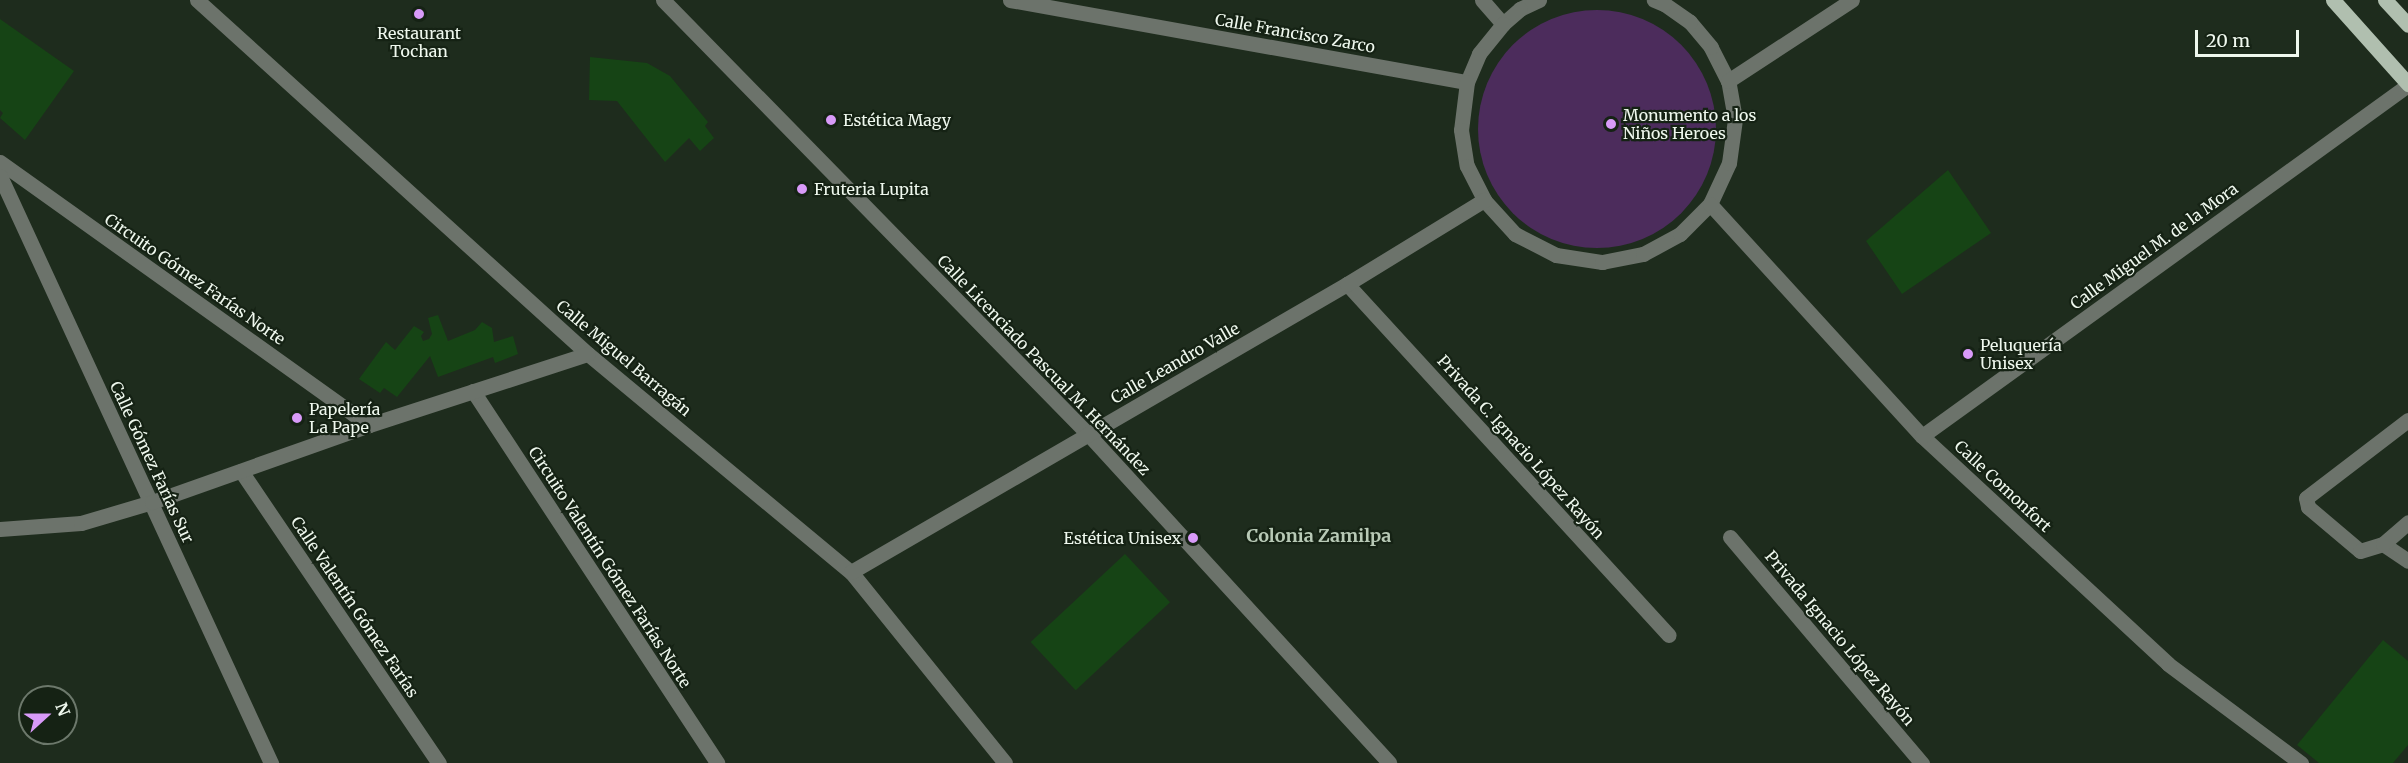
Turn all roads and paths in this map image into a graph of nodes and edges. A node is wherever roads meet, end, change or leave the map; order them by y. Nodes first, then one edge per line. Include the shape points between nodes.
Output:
1 (197, 0) edge
2 (663, 0) edge
3 (1010, 0) edge
4 (1482, 0) edge
5 (1539, 0) edge
6 (1654, 0) edge
7 (1852, 0) edge
8 (2333, 0) edge
9 (2385, 0) edge
10 (1503, 24) junction
11 (2408, 25) edge
12 (1728, 81) junction
13 (1467, 82) junction
14 (2408, 85) edge
15 (0, 162) edge
16 (0, 176) edge
17 (1484, 200) junction
18 (1710, 204) junction
19 (1347, 284) junction
20 (588, 354) junction
21 (473, 391) junction
22 (2408, 420) edge
23 (369, 425) junction
24 (1088, 434) junction
25 (1922, 436) junction
26 (241, 471) junction
27 (152, 502) junction
28 (2408, 522) edge
29 (0, 529) edge
30 (1730, 537) dead end
31 (2383, 544) junction
32 (2408, 561) edge
33 (851, 572) junction
34 (1669, 635) dead end
35 (271, 763) edge
36 (439, 763) edge
37 (717, 763) edge
38 (1005, 763) edge
39 (1389, 763) edge
40 (1922, 763) edge
41 (2301, 763) edge

1 - 20 street, Calle Miguel Barragán
2 - 24 street, Calle Licenciado Pascual M. Hernández
3 - 13 street, Calle Francisco Zarco
4 - 10 street
5 - 10 street via 1520,9
6 - 12 street via 1690,22 1711,47
7 - 12 street
8 - 14 main road
9 - 11 main road
10 - 13 street via 1479,54
12 - 18 street via 1735,119 1729,163
13 - 17 street via 1461,130 1467,166
14 - 25 street, Calle Miguel M. de la Mora
15 - 23 street, Circuito Gómez Farías Norte
16 - 27 street, Calle Gómez Farías Sur
17 - 18 street via 1515,234 1556,255 1602,262 1643,254 1680,234
17 - 19 street, Calle Leandro Valle
18 - 25 street, Calle Comonfort
19 - 24 street, Calle Leandro Valle
19 - 34 street, Privada C. Ignacio López Rayón
20 - 21 street
20 - 33 street, Calle Miguel Barragán
21 - 23 street
21 - 37 street, Circuito Valentín Gómez Farías Norte
22 - 31 street via 2306,498 2308,507 2360,551
23 - 26 street
24 - 33 street, Calle Leandro Valle
24 - 39 street, Calle Licenciado Pascual M. Hernández
25 - 41 street, Calle Comonfort via 2168,664
26 - 27 street
26 - 36 street, Calle Valentín Gómez Farías
27 - 29 street via 81,523
27 - 35 street, Calle Gómez Farías Sur
28 - 31 street
30 - 40 street, Privada Ignacio López Rayón
31 - 32 street
33 - 38 street, Calle Miguel Barragán

